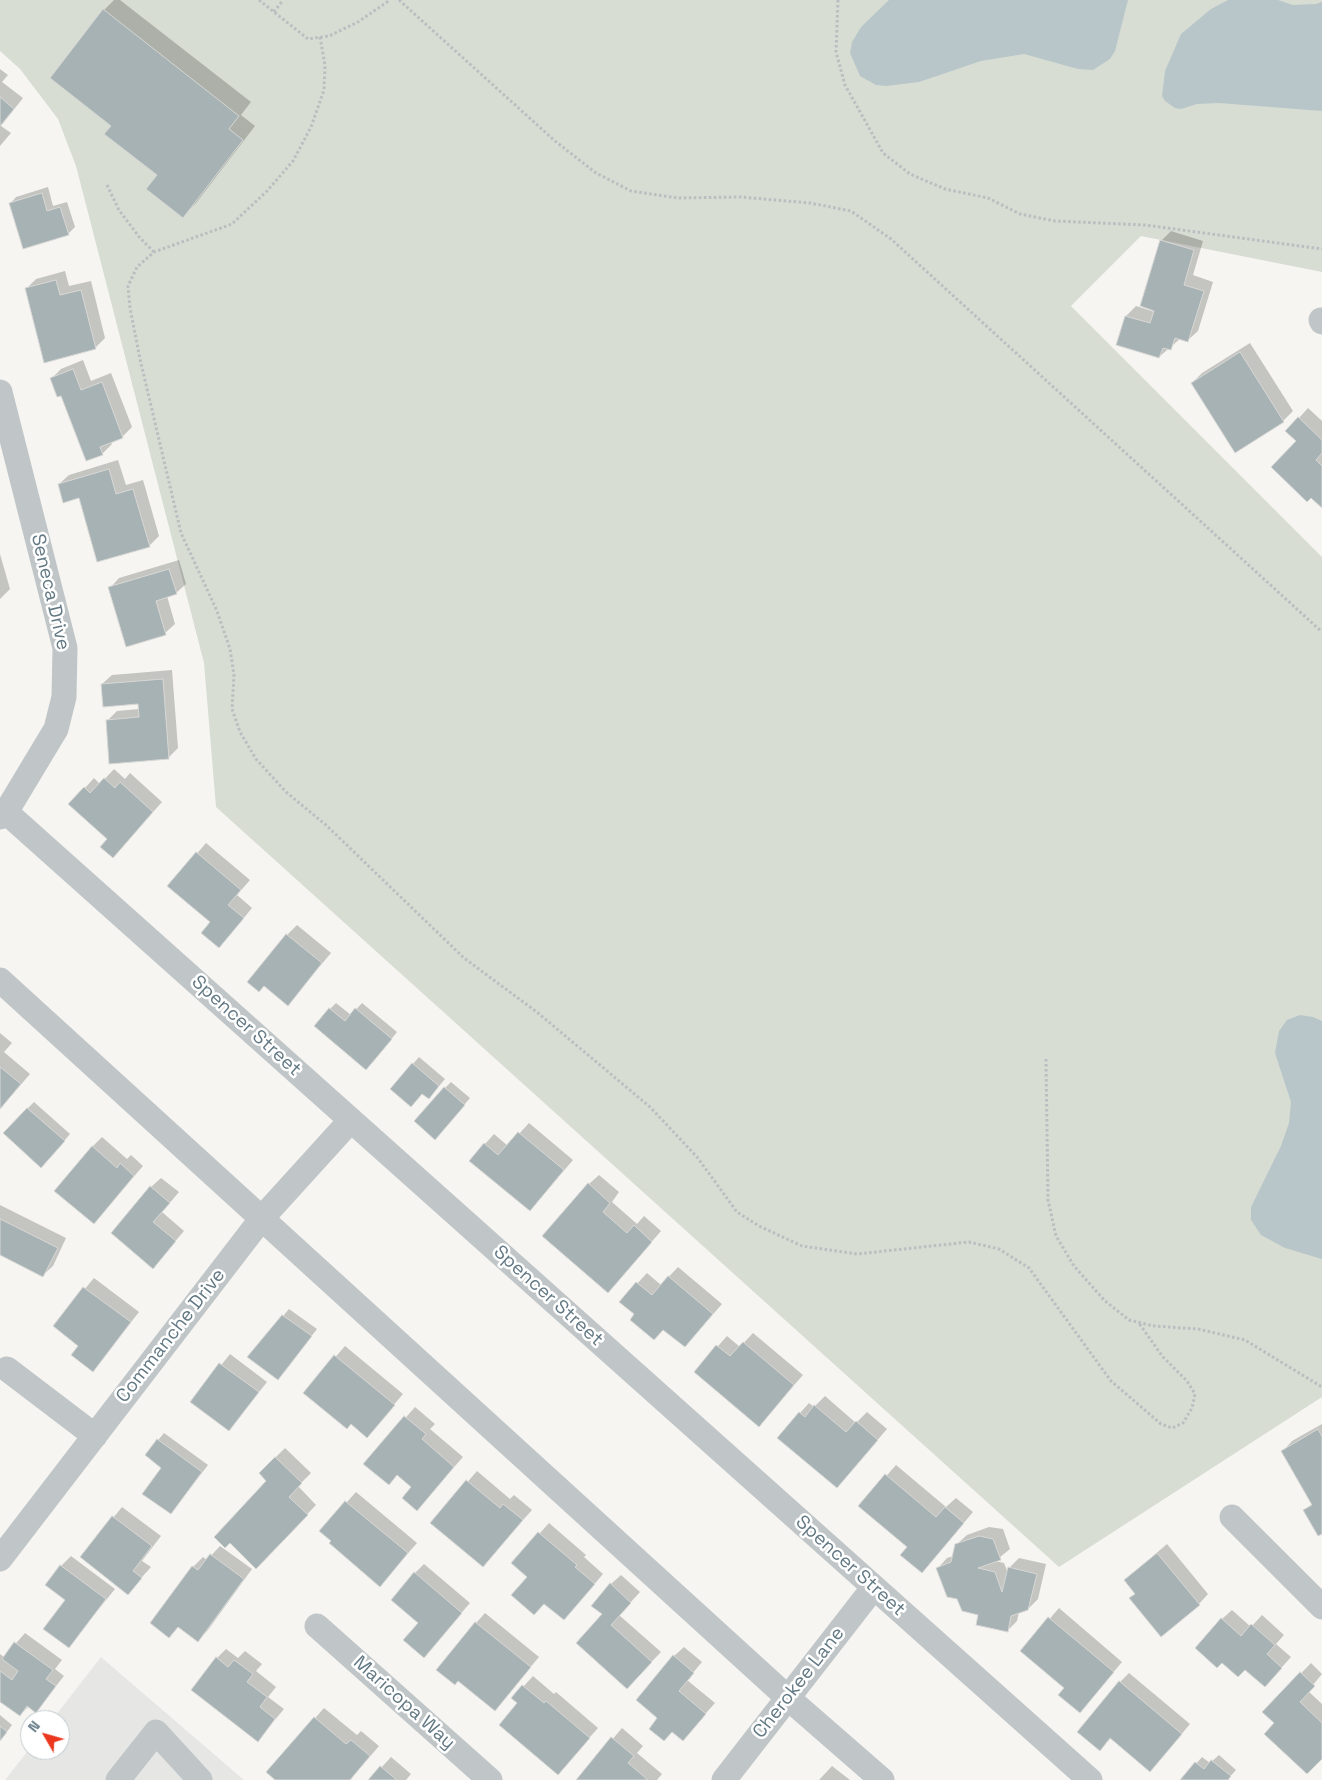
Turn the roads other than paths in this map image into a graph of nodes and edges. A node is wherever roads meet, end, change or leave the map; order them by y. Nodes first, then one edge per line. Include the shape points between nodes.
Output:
1 (0, 392) edge
2 (10, 472) edge
3 (3, 814) edge
4 (0, 980) edge
5 (351, 1120) junction
6 (262, 1218) junction
7 (6, 1369) dead end
8 (95, 1436) junction
9 (1232, 1517) dead end
10 (0, 1559) edge
11 (874, 1587) junction
12 (1322, 1607) edge
13 (317, 1626) dead end
14 (788, 1698) junction
15 (118, 1780) edge
16 (200, 1780) edge
17 (490, 1780) edge
18 (724, 1780) edge
19 (882, 1780) edge
20 (1090, 1780) edge

1 - 2 street, Seneca Drive
2 - 3 street, Seneca Drive via 65,648 64,697 56,729
3 - 5 street, Spencer Street
4 - 6 street
5 - 6 street, Commanche Drive
5 - 11 street, Spencer Street
6 - 8 street, Commanche Drive
6 - 14 street
7 - 8 street
8 - 10 street, Commanche Drive
9 - 12 street
11 - 14 street, Cherokee Lane
11 - 20 street, Spencer Street
13 - 17 street, Maricopa Way
14 - 18 street, Cherokee Lane
14 - 19 street
15 - 16 street via 156,1732

